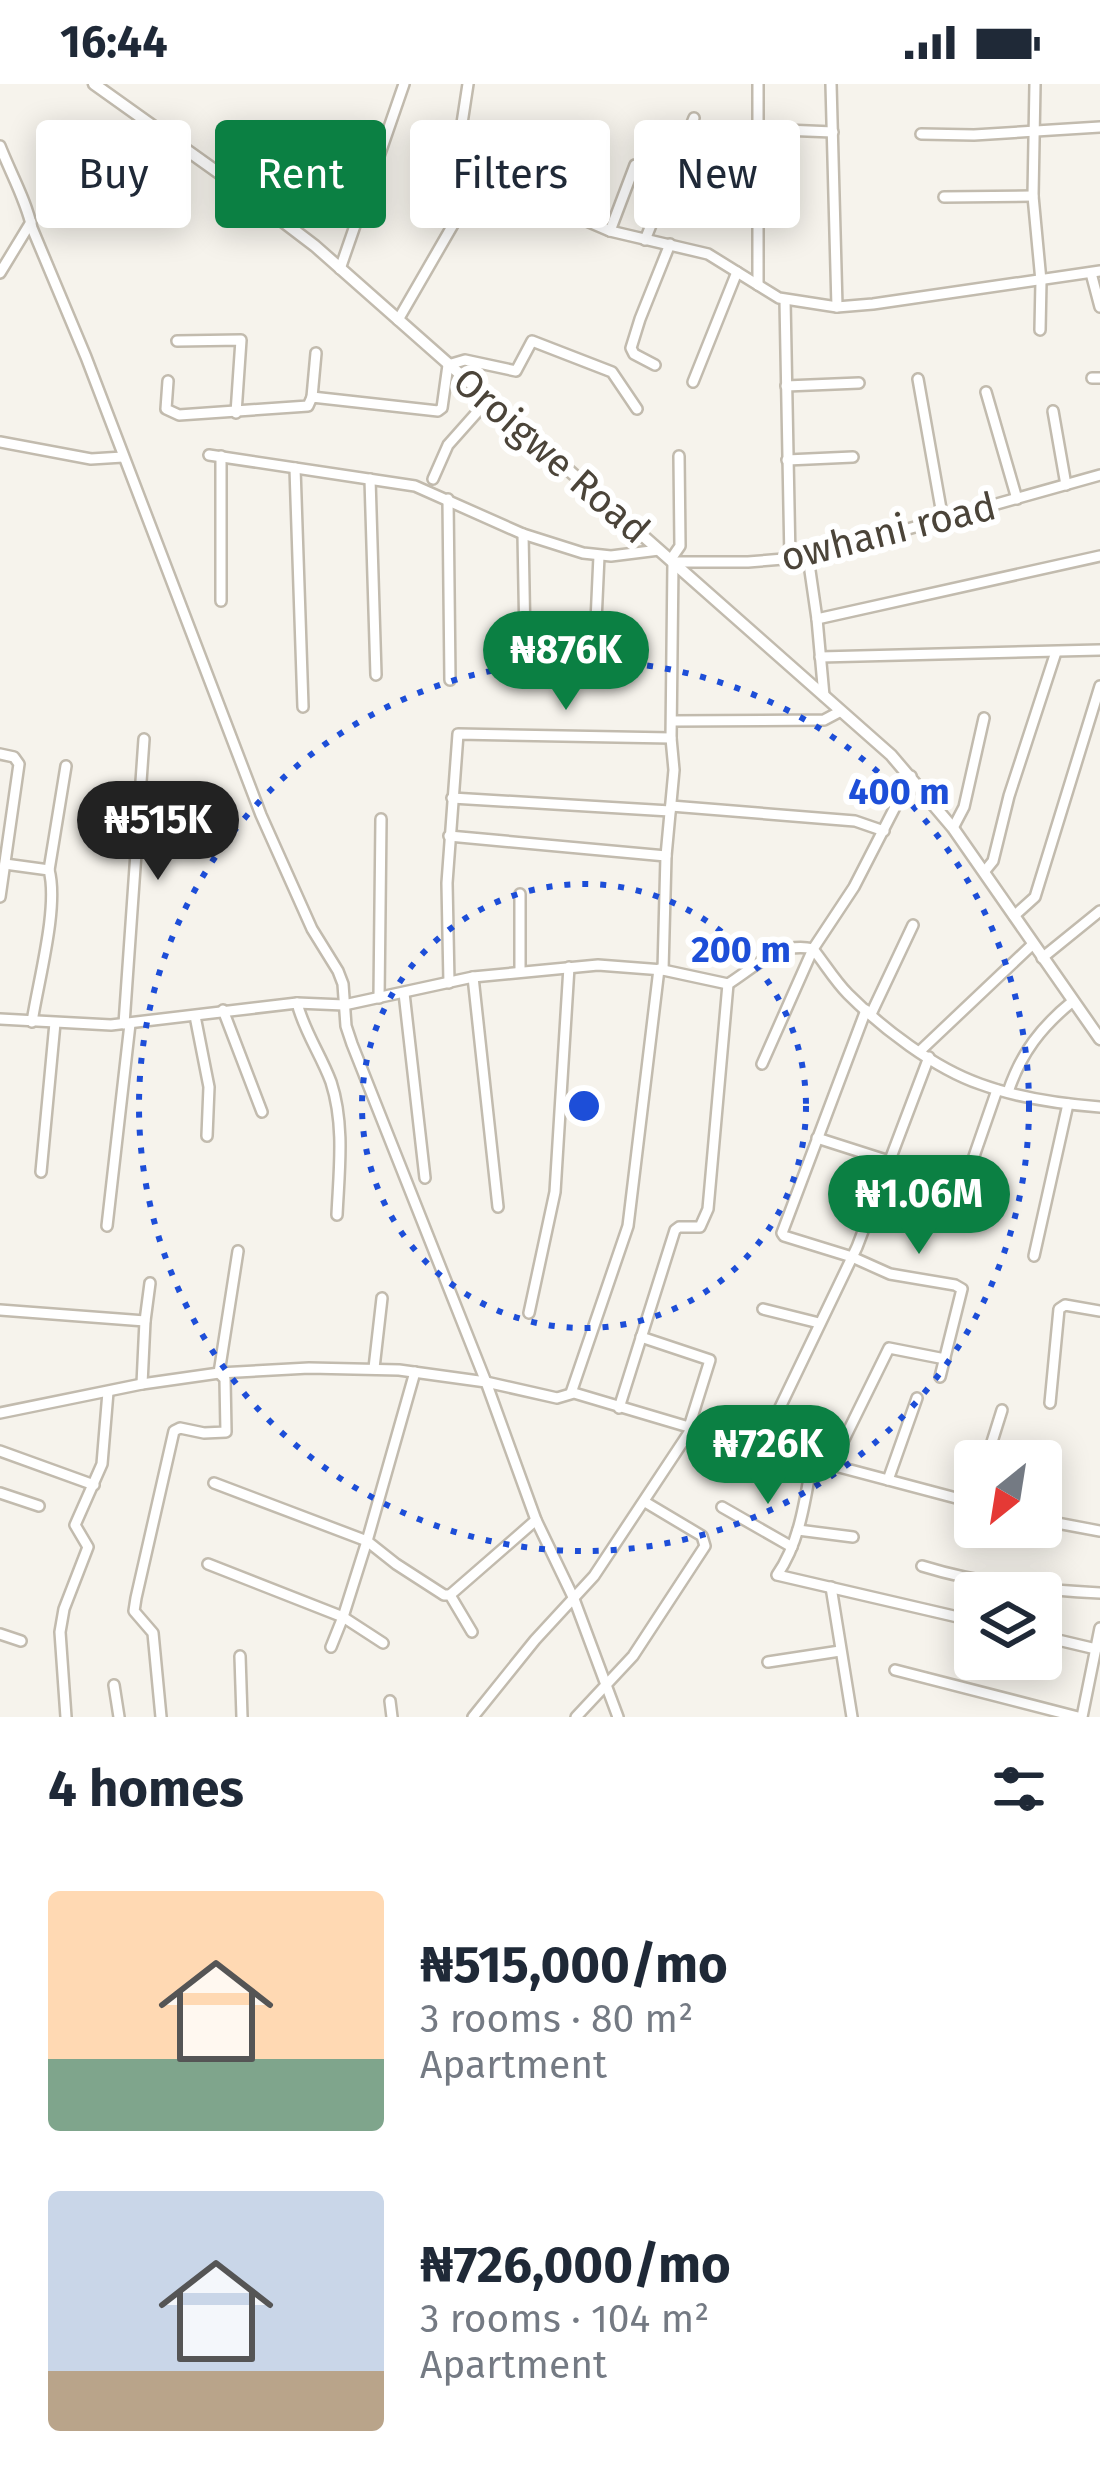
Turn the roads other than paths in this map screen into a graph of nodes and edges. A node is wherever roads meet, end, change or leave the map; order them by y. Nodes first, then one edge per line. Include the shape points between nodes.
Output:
1 (94, 84) edge
2 (404, 84) edge
3 (468, 84) edge
4 (758, 84) edge
5 (831, 84) edge
6 (1035, 84) edge
7 (694, 118) dead end
8 (463, 120) edge
9 (759, 120) edge
10 (1100, 128) edge
11 (1036, 130) junction
12 (800, 131) edge
13 (833, 132) junction
14 (921, 134) dead end
15 (0, 146) edge
16 (634, 168) edge
17 (1033, 196) junction
18 (944, 197) dead end
19 (31, 222) junction
20 (451, 228) edge
21 (604, 228) edge
22 (758, 228) edge
23 (610, 231) junction
24 (645, 240) junction
25 (670, 244) junction
26 (340, 268) junction
27 (737, 272) junction
28 (1096, 272) edge
29 (0, 273) edge
30 (1041, 280) junction
31 (758, 285) junction
32 (784, 300) junction
33 (837, 307) junction
34 (1100, 307) edge
35 (398, 320) junction
36 (1040, 330) dead end
37 (177, 341) dead end
38 (316, 353) dead end
39 (448, 365) junction
40 (655, 365) dead end
41 (918, 379) dead end
42 (168, 381) dead end
43 (693, 382) dead end
44 (859, 383) dead end
45 (786, 386) junction
46 (986, 392) dead end
47 (312, 397) junction
48 (488, 400) junction
49 (637, 409) dead end
50 (1053, 411) dead end
51 (236, 412) junction
52 (0, 442) edge
53 (679, 456) dead end
54 (123, 457) junction
55 (854, 457) dead end
56 (787, 460) junction
57 (295, 468) junction
58 (1100, 475) edge
59 (370, 479) junction
60 (433, 479) dead end
61 (1066, 485) junction
62 (448, 499) junction
63 (1017, 499) junction
64 (943, 520) junction
65 (523, 534) junction
66 (659, 550) junction
67 (599, 556) junction
68 (1100, 556) edge
69 (808, 557) junction
70 (672, 560) junction
71 (790, 560) junction
72 (220, 602) dead end
73 (817, 620) junction
74 (525, 643) dead end
75 (1100, 650) edge
76 (1056, 652) junction
77 (820, 657) junction
78 (594, 665) dead end
79 (376, 675) dead end
80 (450, 680) dead end
81 (1100, 686) edge
82 (824, 696) junction
83 (303, 707) dead end
84 (842, 711) junction
85 (984, 718) dead end
86 (671, 721) junction
87 (671, 738) junction
88 (144, 739) dead end
89 (0, 754) edge
90 (66, 766) dead end
91 (911, 776) junction
92 (452, 798) junction
93 (671, 809) junction
94 (381, 819) dead end
95 (953, 828) junction
96 (884, 831) junction
97 (5, 832) edge
98 (449, 836) junction
99 (666, 856) junction
100 (5, 864) junction
101 (49, 870) junction
102 (984, 872) junction
103 (520, 894) dead end
104 (0, 897) edge
105 (1100, 911) edge
106 (1014, 916) junction
107 (913, 925) dead end
108 (1033, 944) junction
109 (813, 949) junction
110 (1042, 958) junction
111 (569, 967) junction
112 (661, 970) junction
113 (520, 971) junction
114 (473, 977) junction
115 (449, 982) junction
116 (728, 984) junction
117 (404, 993) junction
118 (379, 998) junction
119 (1073, 1001) junction
120 (298, 1003) junction
121 (344, 1005) junction
122 (223, 1010) junction
123 (868, 1012) junction
124 (196, 1016) junction
125 (0, 1019) edge
126 (32, 1022) junction
127 (55, 1023) junction
128 (127, 1024) junction
129 (1100, 1039) edge
130 (924, 1054) junction
131 (762, 1064) dead end
132 (1002, 1091) junction
133 (1068, 1104) junction
134 (1100, 1107) edge
135 (262, 1112) dead end
136 (207, 1136) dead end
137 (818, 1138) junction
138 (889, 1161) junction
139 (41, 1172) dead end
140 (425, 1178) dead end
141 (963, 1188) dead end
142 (498, 1207) dead end
143 (337, 1215) dead end
144 (107, 1226) dead end
145 (238, 1251) dead end
146 (1034, 1256) dead end
147 (852, 1258) junction
148 (150, 1283) dead end
149 (382, 1298) dead end
150 (0, 1310) edge
151 (763, 1310) dead end
152 (1100, 1311) edge
153 (529, 1313) dead end
154 (145, 1321) junction
155 (819, 1323) junction
156 (641, 1337) junction
157 (945, 1359) junction
158 (374, 1367) junction
159 (415, 1372) junction
160 (219, 1373) junction
161 (940, 1377) dead end
162 (486, 1382) junction
163 (142, 1384) junction
164 (108, 1392) junction
165 (571, 1393) junction
166 (916, 1397) dead end
167 (1050, 1403) dead end
168 (619, 1408) junction
169 (1002, 1411) dead end
170 (0, 1413) edge
171 (690, 1428) junction
172 (993, 1440) edge
173 (761, 1447) junction
174 (0, 1451) edge
175 (812, 1461) junction
176 (831, 1466) junction
177 (888, 1480) junction
178 (214, 1483) dead end
179 (94, 1485) junction
180 (0, 1493) edge
181 (954, 1497) edge
182 (645, 1502) junction
183 (39, 1506) dead end
184 (722, 1507) dead end
185 (536, 1520) junction
186 (1062, 1524) edge
187 (798, 1530) junction
188 (1100, 1531) edge
189 (853, 1538) dead end
190 (367, 1540) junction
191 (792, 1547) junction
192 (208, 1564) dead end
193 (922, 1566) dead end
194 (831, 1587) junction
195 (1100, 1593) edge
196 (450, 1595) junction
197 (574, 1599) junction
198 (344, 1616) junction
199 (954, 1616) edge
200 (1100, 1628) edge
201 (472, 1632) dead end
202 (0, 1634) edge
203 (22, 1641) dead end
204 (1062, 1641) edge
205 (382, 1642) dead end
206 (331, 1647) dead end
207 (1096, 1649) junction
208 (840, 1651) junction
209 (240, 1657) dead end
210 (768, 1662) dead end
211 (896, 1670) dead end
212 (114, 1685) dead end
213 (604, 1686) junction
214 (390, 1701) dead end
215 (66, 1717) edge
216 (119, 1717) edge
217 (161, 1717) edge
218 (242, 1717) edge
219 (392, 1717) edge
220 (473, 1717) edge
221 (577, 1717) edge
222 (618, 1717) edge
223 (852, 1717) edge
224 (1080, 1717) edge

1 - 26 street, Oroigwe Road
2 - 26 street
3 - 8 street
4 - 9 street
5 - 13 street
6 - 11 street
7 - 24 street
10 - 11 street
11 - 14 street
11 - 17 street
12 - 13 street
13 - 33 street
15 - 19 street
16 - 23 street
17 - 18 street
17 - 30 street
19 - 29 street
19 - 54 street
20 - 35 street
21 - 23 street
22 - 31 street
23 - 24 street
24 - 25 street
25 - 27 street
25 - 40 street via 631,348
26 - 35 street, Oroigwe Road
27 - 31 street
27 - 43 street
28 - 30 street
28 - 34 street
30 - 33 street
30 - 36 street
31 - 32 street
32 - 33 street
32 - 45 street
35 - 39 street, Oroigwe Road
37 - 51 street via 241,340
38 - 47 street
39 - 47 street via 438,411
39 - 48 street, Oroigwe Road
39 - 49 street via 465,360 516,371 536,342 612,372
41 - 64 street
42 - 51 street via 170,413
44 - 45 street
45 - 56 street
46 - 63 street
47 - 51 street via 308,406
48 - 60 street via 444,451
48 - 66 street, Oroigwe Road
50 - 61 street
52 - 54 street
53 - 70 street via 680,546
54 - 121 street via 261,815 338,971
55 - 56 street
56 - 71 street
57 - 59 street
57 - 72 street via 215,455
57 - 83 street
58 - 61 street, owhani road
59 - 62 street
59 - 79 street
61 - 63 street, owhani road
62 - 65 street
62 - 80 street
63 - 64 street, owhani road
64 - 69 street, owhani road
65 - 67 street
65 - 74 street
66 - 67 street
66 - 70 street, Oroigwe Road
67 - 78 street
68 - 73 street
69 - 71 street, owhani road
69 - 73 street
70 - 71 street, owhani road
70 - 82 street, Oroigwe Road
70 - 86 street
73 - 77 street
75 - 76 street
76 - 77 street
76 - 102 street
77 - 82 street
81 - 106 street via 1035,897
82 - 84 street, Oroigwe Road
84 - 86 street via 824,720
84 - 91 street, Oroigwe Road
85 - 95 street
86 - 87 street
87 - 92 street via 460,733
87 - 93 street
88 - 128 street
89 - 97 street via 20,764
90 - 101 street
91 - 95 street, Oroigwe Road
91 - 96 street
92 - 93 street
92 - 98 street
93 - 96 street via 855,820
93 - 99 street
94 - 118 street
95 - 102 street, Oroigwe Road
96 - 109 street
97 - 100 street
98 - 99 street
98 - 115 street
99 - 112 street
100 - 101 street
100 - 104 street
101 - 126 street
102 - 106 street, Oroigwe Road
103 - 113 street
105 - 110 street
106 - 108 street, Oroigwe Road
107 - 123 street
108 - 110 street, Oroigwe Road
108 - 130 street
109 - 116 street via 780,950
109 - 123 street
109 - 131 street
110 - 119 street, Oroigwe Road
111 - 112 street
111 - 113 street
111 - 153 street via 555,1192
112 - 116 street
112 - 165 street via 628,1226
113 - 114 street
114 - 115 street
114 - 142 street
115 - 117 street
116 - 156 street via 708,1209 700,1227 676,1230
117 - 118 street
117 - 140 street
118 - 121 street
119 - 129 street, Oroigwe Road
119 - 132 street via 1037,1032
120 - 121 street
120 - 122 street
120 - 143 street via 336,1099
121 - 162 street via 352,1044
122 - 124 street
122 - 135 street
123 - 130 street
123 - 137 street
124 - 128 street
124 - 136 street via 209,1087
125 - 126 street
126 - 127 street
127 - 128 street
127 - 139 street
128 - 144 street
130 - 132 street
130 - 138 street
132 - 133 street
132 - 141 street
133 - 134 street
133 - 146 street
137 - 138 street
137 - 147 street via 782,1233
138 - 147 street
145 - 160 street
147 - 155 street
147 - 157 street via 962,1289
148 - 154 street
149 - 158 street
150 - 154 street
151 - 155 street
152 - 167 street via 1059,1309
154 - 163 street
155 - 173 street
156 - 168 street
156 - 171 street via 710,1360
157 - 161 street
157 - 176 street via 890,1348
158 - 159 street
158 - 160 street
159 - 162 street
159 - 190 street
160 - 163 street
160 - 217 street via 226,1432 174,1431 136,1598 134,1611 153,1633
162 - 165 street via 557,1398
162 - 185 street
163 - 164 street
164 - 170 street
164 - 179 street
165 - 168 street
166 - 177 street
168 - 171 street
169 - 172 street
171 - 173 street
171 - 182 street
173 - 175 street
174 - 179 street
175 - 176 street
175 - 187 street
176 - 177 street
177 - 181 street
178 - 190 street
179 - 215 street via 77,1517 88,1547 60,1632
180 - 183 street
182 - 197 street
182 - 213 street via 702,1536 705,1546 634,1656
184 - 191 street
185 - 196 street
185 - 197 street
186 - 188 street
187 - 189 street
187 - 191 street
190 - 196 street
190 - 198 street
191 - 194 street via 777,1575
192 - 198 street
193 - 195 street via 972,1580
194 - 199 street
194 - 208 street
196 - 201 street
197 - 213 street
197 - 220 street
198 - 205 street
198 - 206 street
200 - 207 street
202 - 203 street
204 - 207 street
207 - 224 street
208 - 210 street
208 - 223 street
209 - 218 street
211 - 224 street
212 - 216 street
213 - 221 street
213 - 222 street
214 - 219 street

